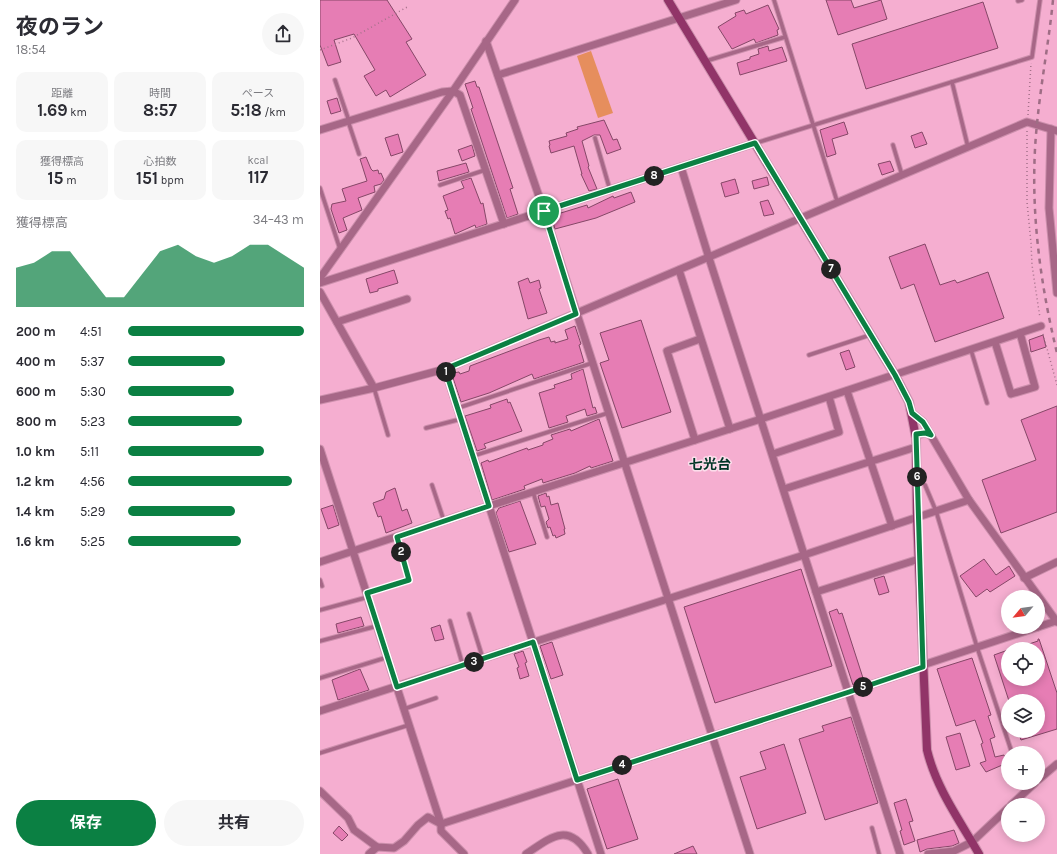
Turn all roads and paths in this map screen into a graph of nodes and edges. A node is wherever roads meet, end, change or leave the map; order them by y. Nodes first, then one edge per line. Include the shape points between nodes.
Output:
1 (515, 0) edge
2 (668, 0) edge
3 (736, 0) edge
4 (774, 0) edge
5 (1040, 0) edge
6 (408, 6) dead end
7 (679, 17) junction
8 (785, 37) junction
9 (486, 41) junction
10 (320, 50) edge
11 (1032, 57) junction
12 (705, 61) junction
13 (498, 75) junction
14 (335, 80) dead end
15 (952, 82) junction
16 (453, 91) junction
17 (348, 121) junction
18 (1027, 122) junction
19 (814, 126) junction
20 (320, 130) edge
21 (1054, 130) edge
22 (595, 138) dead end
23 (755, 143) junction
24 (893, 145) dead end
25 (968, 147) junction
26 (359, 154) dead end
27 (682, 167) junction
28 (486, 170) junction
29 (902, 174) junction
30 (440, 185) dead end
31 (320, 188) edge
32 (610, 190) junction
33 (837, 201) junction
34 (544, 211) junction
35 (800, 218) junction
36 (504, 224) junction
37 (341, 250) junction
38 (709, 258) junction
39 (679, 270) junction
40 (320, 278) edge
41 (320, 283) edge
42 (320, 292) edge
43 (1057, 292) edge
44 (407, 298) dead end
45 (576, 314) junction
46 (337, 322) junction
47 (1041, 326) junction
48 (1020, 333) junction
49 (871, 335) junction
50 (700, 339) junction
51 (995, 342) junction
52 (971, 350) junction
53 (809, 355) dead end
54 (592, 363) junction
55 (445, 369) junction
56 (895, 375) junction
57 (1057, 385) edge
58 (374, 388) junction
59 (847, 391) junction
60 (829, 397) junction
61 (320, 400) edge
62 (986, 403) dead end
63 (458, 408) junction
64 (608, 413) junction
65 (912, 413) junction
66 (461, 419) junction
67 (761, 419) junction
68 (426, 428) dead end
69 (730, 429) junction
70 (916, 434) junction
71 (388, 435) dead end
72 (931, 435) junction
73 (695, 440) junction
74 (916, 447) junction
75 (320, 449) edge
76 (773, 454) junction
77 (473, 456) junction
78 (871, 462) junction
79 (624, 463) junction
80 (432, 485) dead end
81 (925, 485) dead end
82 (784, 489) junction
83 (532, 492) junction
84 (970, 500) junction
85 (489, 506) junction
86 (936, 511) junction
87 (917, 518) junction
88 (444, 521) junction
89 (892, 526) junction
90 (397, 537) junction
91 (546, 537) dead end
92 (354, 552) junction
93 (804, 555) junction
94 (918, 559) junction
95 (320, 562) edge
96 (1057, 562) edge
97 (1024, 578) junction
98 (320, 580) edge
99 (322, 586) dead end
100 (816, 592) junction
101 (368, 595) junction
102 (668, 599) junction
103 (320, 610) edge
104 (469, 614) dead end
105 (450, 621) dead end
106 (1056, 622) edge
107 (1045, 625) edge
108 (377, 626) junction
109 (1017, 634) edge
110 (320, 641) edge
111 (533, 642) junction
112 (977, 647) junction
113 (388, 657) junction
114 (483, 659) junction
115 (463, 666) junction
116 (923, 666) junction
117 (320, 678) edge
118 (397, 687) junction
119 (849, 692) junction
120 (436, 698) dead end
121 (404, 709) junction
122 (320, 711) edge
123 (410, 725) junction
124 (712, 737) junction
125 (1010, 746) edge
126 (320, 753) edge
127 (1057, 764) edge
128 (1045, 774) edge
129 (577, 780) junction
130 (1026, 790) edge
131 (320, 791) edge
132 (1024, 792) joint
133 (1018, 798) edge
134 (1001, 815) edge
135 (442, 824) junction
136 (872, 828) dead end
137 (972, 842) junction
138 (377, 847) junction
139 (369, 854) edge
140 (464, 854) edge
141 (526, 854) edge
142 (588, 854) edge
143 (601, 854) edge
144 (750, 854) edge
145 (879, 854) edge
146 (900, 854) edge
147 (928, 854) edge
148 (979, 854) edge

1 - 9 street
2 - 7 street
3 - 7 street
4 - 8 lane
5 - 11 lane
6 - 10 path via 352,38
7 - 12 street
7 - 13 street
8 - 12 lane
8 - 19 lane
9 - 13 street
9 - 16 street
11 - 15 lane
11 - 18 path
12 - 23 street
13 - 34 street
14 - 17 lane
15 - 19 lane
15 - 25 lane
16 - 17 street via 442,92
16 - 28 street via 460,96
16 - 37 street
17 - 20 street
17 - 26 lane
18 - 21 street
18 - 25 street
18 - 47 path via 1027,202 1032,265
19 - 23 lane
19 - 33 lane
21 - 43 street via 1049,208
22 - 32 lane
23 - 27 street
23 - 35 street
24 - 29 lane
25 - 29 street
27 - 32 street
27 - 38 street
28 - 30 lane
28 - 36 street
29 - 33 street
31 - 37 lane
32 - 34 street
33 - 35 street
34 - 36 street
34 - 45 street
35 - 38 street
35 - 49 street
36 - 41 street
37 - 40 street
38 - 39 street
38 - 67 street
39 - 45 street
39 - 50 street
42 - 46 street
44 - 46 street
45 - 54 street
45 - 55 street
46 - 58 street
47 - 48 street
47 - 57 path
48 - 51 street
48 - 51 street via 1035,387 1011,394
49 - 53 lane
49 - 56 street
50 - 69 street
50 - 73 street via 667,351
51 - 52 street
52 - 56 street
52 - 62 lane
54 - 63 lane
54 - 64 street
55 - 58 street
55 - 63 street
56 - 59 street
56 - 65 street
58 - 61 street
58 - 71 lane
59 - 60 street
59 - 78 street
60 - 67 street
60 - 76 street via 839,432
63 - 66 street
64 - 77 lane
64 - 79 street
65 - 70 street
65 - 72 street via 923,422
66 - 68 lane
66 - 77 street
67 - 69 street
67 - 76 street
69 - 73 street
70 - 72 street
70 - 74 street
72 - 84 street
73 - 79 street
74 - 78 street
74 - 87 street
75 - 92 street
76 - 82 street
77 - 85 street
78 - 82 street
78 - 89 street
79 - 83 street
79 - 102 street
80 - 88 lane
81 - 86 lane
82 - 93 street
83 - 85 street
83 - 91 lane
84 - 86 street
84 - 97 street
85 - 88 street
85 - 111 street
86 - 87 street
86 - 112 lane
87 - 89 street
87 - 94 street
88 - 90 street
89 - 93 street
90 - 92 street
90 - 101 lane via 409,580
92 - 95 street
92 - 101 street
93 - 100 street
93 - 102 street
94 - 100 street
94 - 116 street
96 - 97 street
97 - 106 street
98 - 99 lane
100 - 119 street
101 - 103 lane
101 - 108 street
102 - 111 street
102 - 124 street
104 - 114 lane
105 - 115 lane
106 - 107 street
108 - 110 lane
108 - 113 street
109 - 112 street
111 - 114 street
111 - 129 street
112 - 116 street
112 - 125 lane
113 - 117 lane
113 - 118 street
114 - 115 street
115 - 118 street
116 - 119 street
116 - 137 street via 925,736 930,763
118 - 121 street
118 - 122 street
119 - 124 street
119 - 146 street
120 - 121 lane
121 - 123 street
123 - 126 lane
123 - 135 street
124 - 129 street
124 - 144 street
127 - 128 street
129 - 135 street
129 - 143 street
130 - 132 street
131 - 138 street via 348,818 354,830
132 - 133 street
134 - 137 street
135 - 138 street via 428,817 394,848
135 - 140 street via 441,831
136 - 145 lane
137 - 147 street via 954,851
137 - 148 street
138 - 139 street
141 - 142 street via 553,836 566,835 576,839

